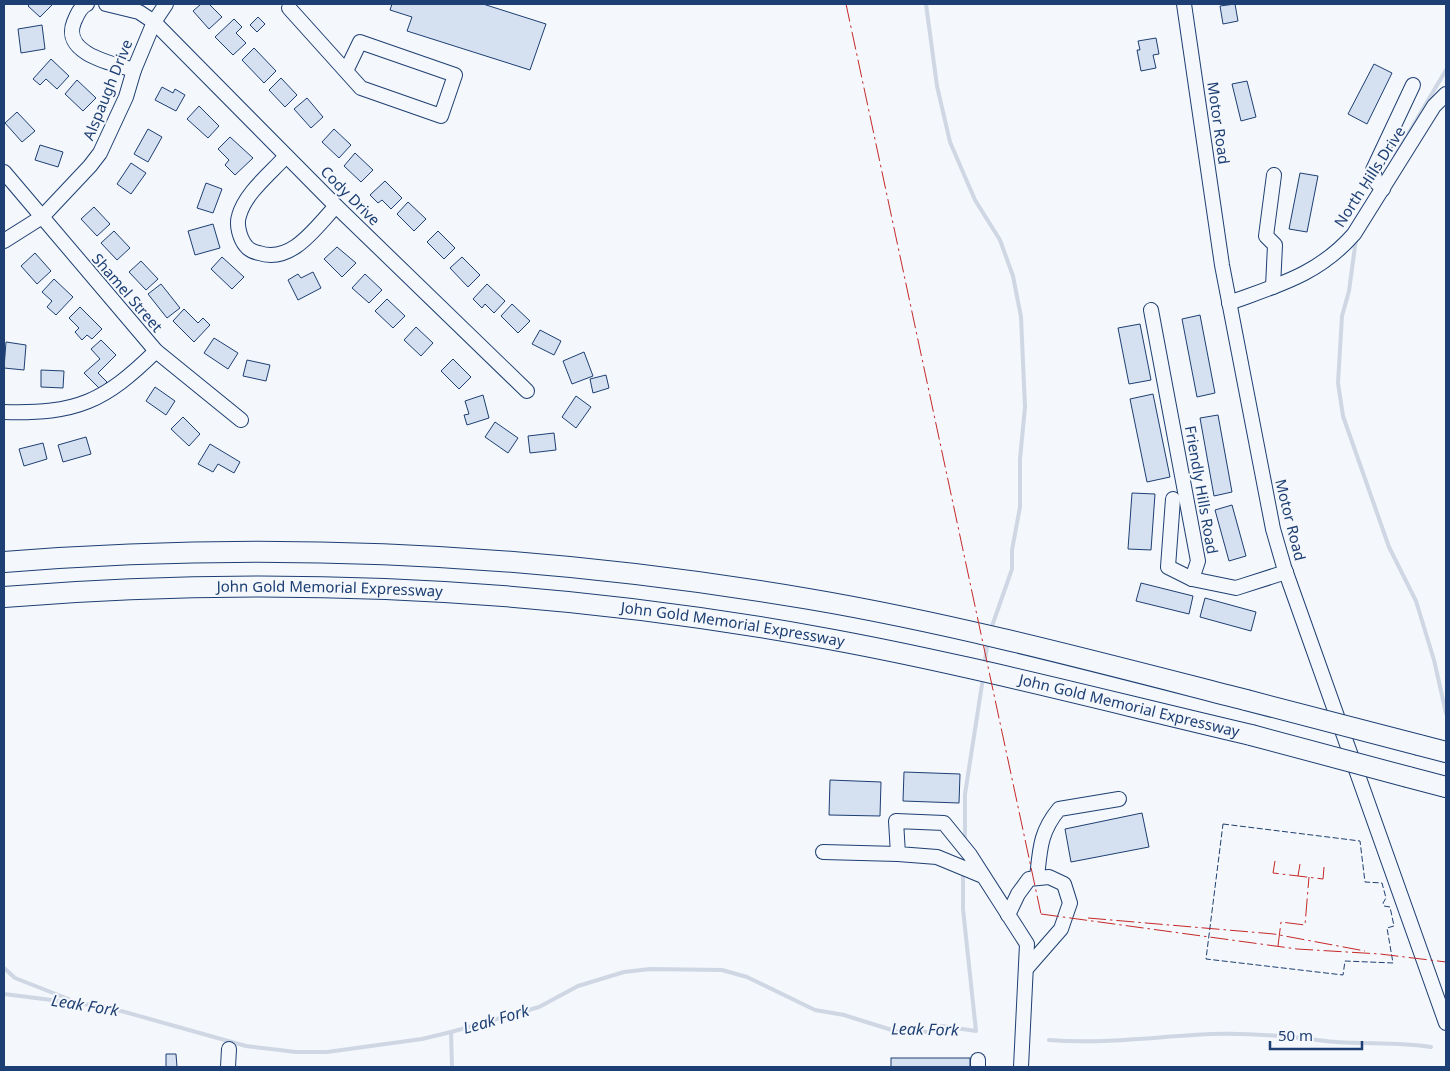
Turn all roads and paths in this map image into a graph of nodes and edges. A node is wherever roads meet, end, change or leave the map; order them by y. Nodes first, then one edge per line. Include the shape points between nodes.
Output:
1 (87, 4) edge
2 (106, 4) edge
3 (166, 4) edge
4 (1184, 4) edge
5 (293, 6) edge
6 (154, 22) junction
7 (134, 70) junction
8 (346, 71) junction
9 (1413, 85) dead end
10 (1446, 94) edge
11 (286, 156) junction
12 (4, 172) edge
13 (1274, 175) dead end
14 (1383, 189) junction
15 (336, 206) junction
16 (42, 217) junction
17 (4, 241) edge
18 (1274, 287) junction
19 (1229, 303) junction
20 (1151, 310) dead end
21 (156, 351) junction
22 (527, 391) dead end
23 (4, 412) edge
24 (241, 420) dead end
25 (1173, 499) dead end
26 (4, 562) edge
27 (1286, 572) junction
28 (1192, 579) junction
29 (4, 596) edge
30 (1446, 752) edge
31 (1446, 787) edge
32 (1120, 799) dead end
33 (823, 852) dead end
34 (898, 854) junction
35 (983, 876) junction
36 (1037, 878) junction
37 (1008, 915) junction
38 (1026, 969) junction
39 (1445, 1015) edge
40 (229, 1050) dead end
41 (228, 1067) edge
42 (1021, 1067) edge

1 - 7 street via 73,24 74,41 86,53
2 - 6 street, Cody Drive via 140,12
3 - 6 street, Alspaugh Drive
4 - 19 street, Motor Road
5 - 8 street
6 - 7 street, Alspaugh Drive
6 - 11 street, Cody Drive
7 - 16 street, Alspaugh Drive via 126,97 100,153
8 - 8 street via 361,88 442,116 454,75 360,42
9 - 14 street via 1373,170 1376,182
10 - 14 street, North Hills Drive via 1434,106
11 - 15 street, Cody Drive
11 - 15 street via 252,193 239,216 242,240 248,248 264,255 283,255 304,240
12 - 16 street, Shamel Street
13 - 18 street via 1266,236 1274,244
14 - 18 street, North Hills Drive via 1341,249 1306,274
15 - 22 street, Cody Drive
16 - 17 street, Alspaugh Drive
16 - 21 street, Shamel Street
18 - 19 street, North Hills Drive
19 - 27 street, Motor Road via 1273,529
20 - 28 street, Friendly Hills Road via 1198,561
21 - 23 street via 132,375 94,400 57,411
21 - 24 street, Shamel Street
25 - 28 street via 1168,567
26 - 30 highway, bridge via 191,552 319,553 573,566 810,599 904,618 1033,646
27 - 28 street via 1236,588
27 - 39 street, Motor Road
29 - 31 highway, John Gold Memorial Expressway, bridge via 158,588 425,590 556,600 684,616 936,660 1251,735
32 - 36 street via 1059,809 1041,837
33 - 34 street
34 - 35 street via 937,857
34 - 35 street via 896,821 944,823
35 - 37 street
36 - 37 street via 1029,878
36 - 38 street via 1049,877 1064,884 1070,904 1061,929
37 - 38 street via 1027,944
38 - 42 street
40 - 41 street

